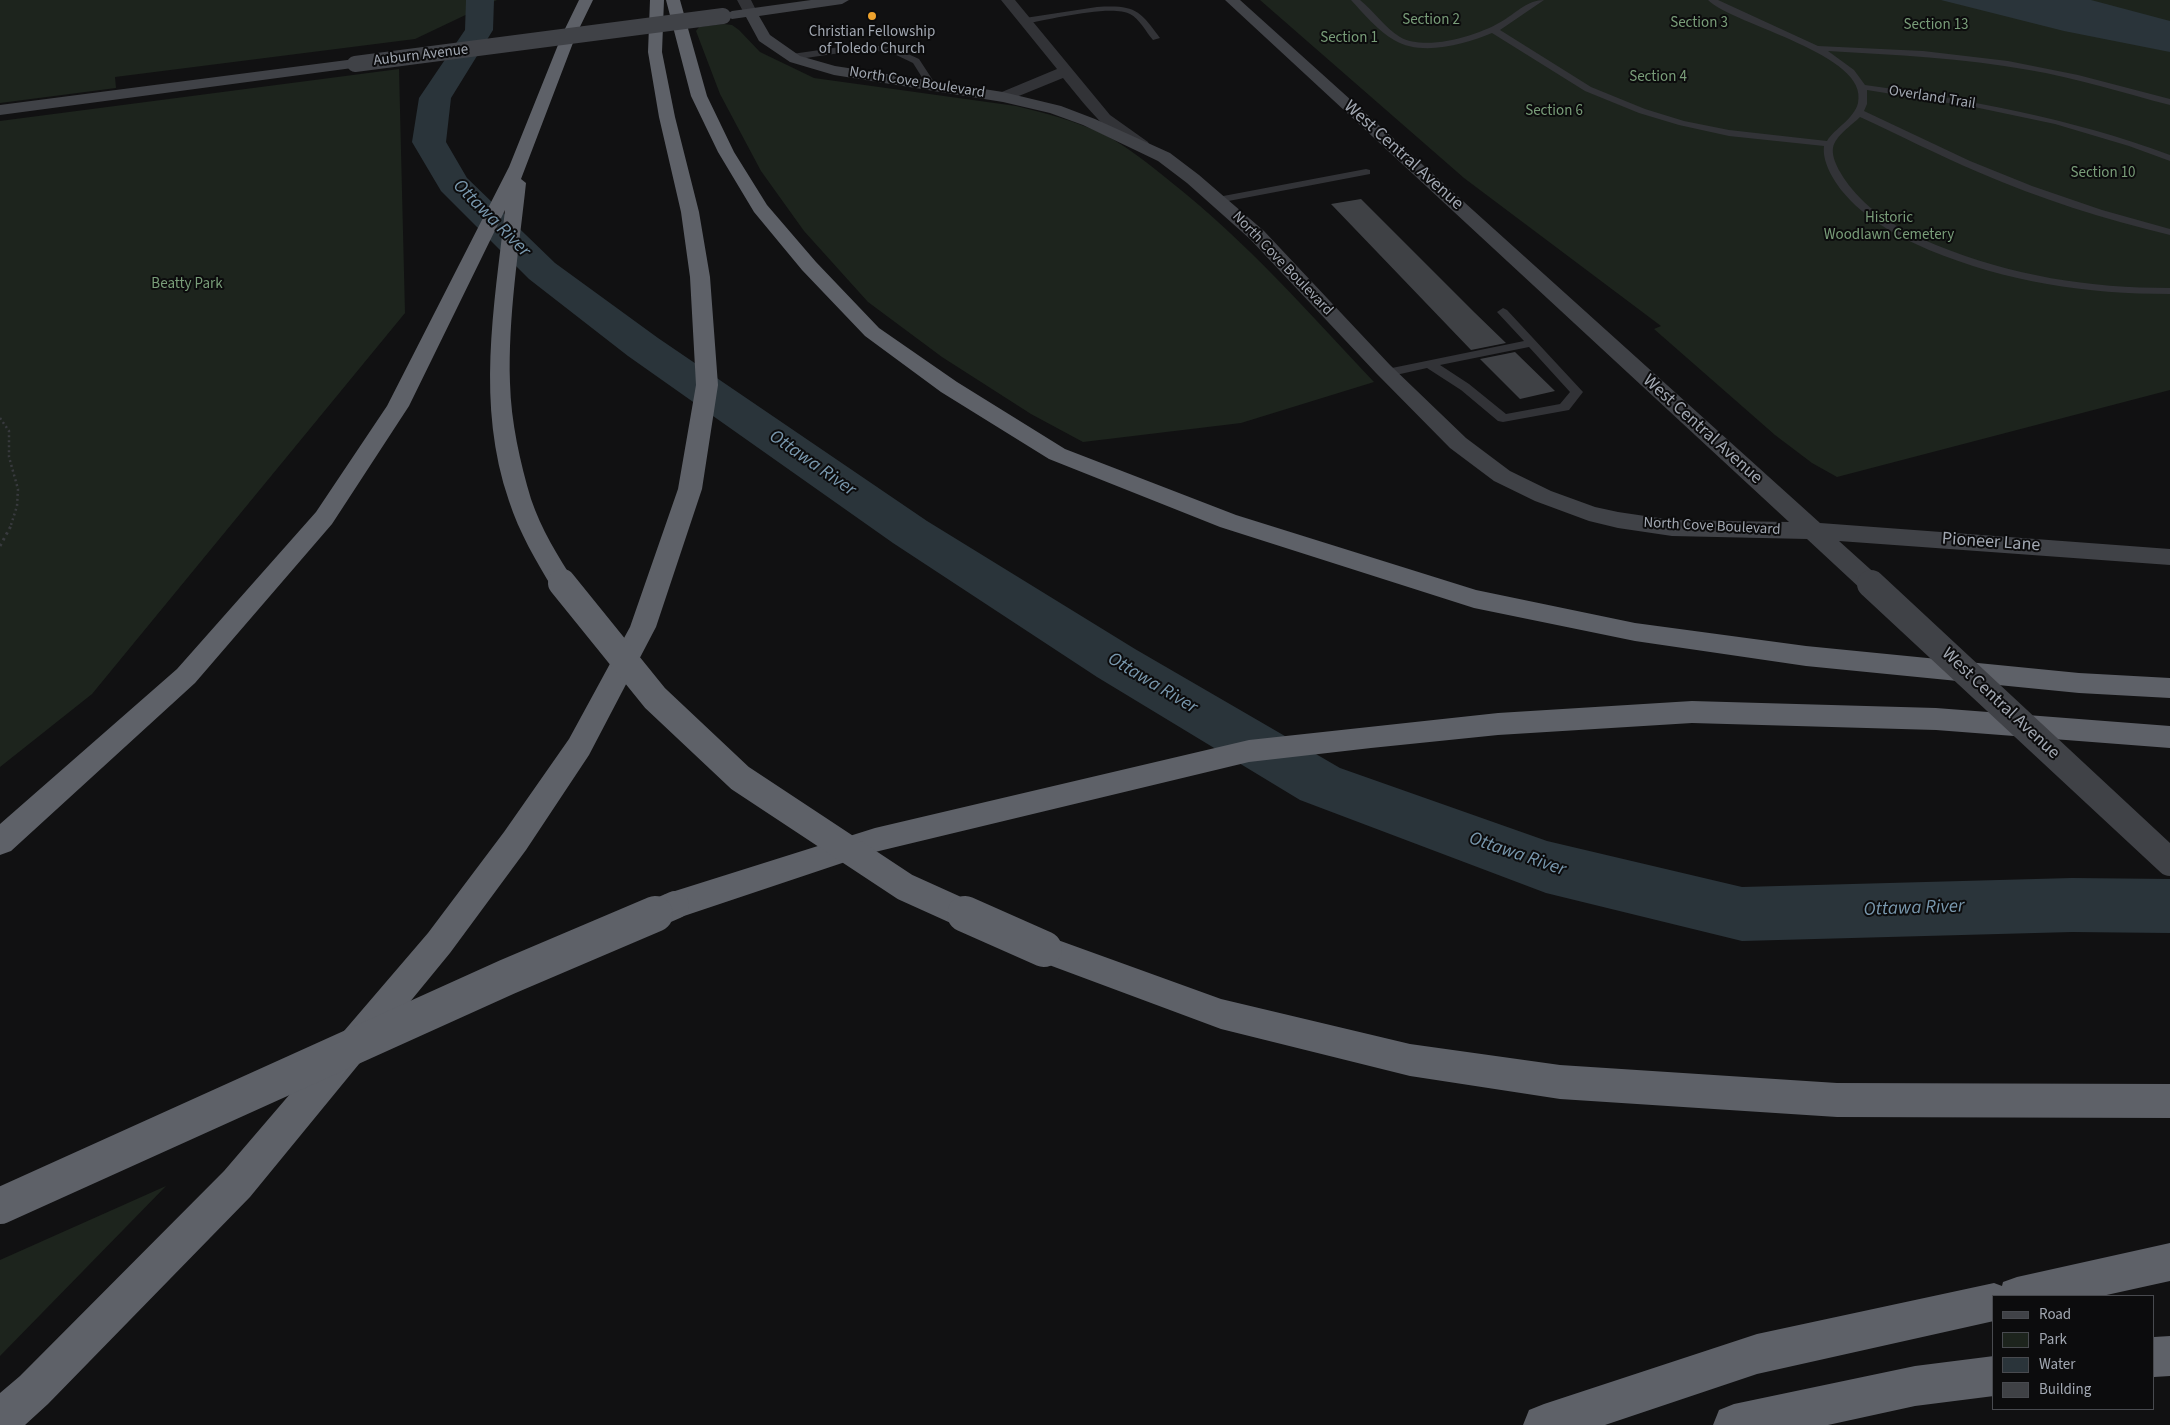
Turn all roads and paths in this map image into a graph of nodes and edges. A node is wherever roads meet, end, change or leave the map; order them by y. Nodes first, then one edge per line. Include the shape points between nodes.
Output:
1 (586, 0) edge
2 (657, 0) edge
3 (673, 0) edge
4 (842, 0) edge
5 (1008, 0) edge
6 (1232, 0) edge
7 (1355, 0) edge
8 (1540, 0) edge
9 (1712, 0) edge
10 (1737, 2) dead end
11 (747, 6) edge
12 (1025, 21) junction
13 (1767, 27) junction
14 (1492, 29) junction
15 (1156, 38) dead end
16 (1818, 48) junction
17 (792, 57) junction
18 (1066, 71) junction
19 (931, 86) junction
20 (1862, 87) junction
21 (1003, 97) junction
22 (2170, 102) edge
23 (0, 110) edge
24 (1858, 112) junction
25 (1828, 144) junction
26 (1142, 146) junction
27 (2170, 158) edge
28 (521, 160) junction
29 (1366, 172) dead end
30 (1218, 200) junction
31 (2170, 232) edge
32 (2170, 291) edge
33 (1503, 312) dead end
34 (1532, 343) junction
35 (1430, 364) junction
36 (1387, 373) junction
37 (0, 418) edge
38 (1812, 531) junction
39 (0, 546) edge
40 (2170, 557) edge
41 (2170, 688) edge
42 (2170, 737) edge
43 (0, 842) edge
44 (2170, 862) edge
45 (2170, 1101) edge
46 (0, 1206) edge
47 (2170, 1262) edge
48 (2022, 1295) edge
49 (1992, 1302) edge
50 (2170, 1356) edge
51 (2155, 1357) edge
52 (1992, 1376) edge
53 (0, 1420) edge
54 (1544, 1425) edge
55 (1734, 1425) edge

1 - 28 highway via 569,35
2 - 53 highway via 655,52 690,212 700,277 708,385 690,489 643,627 579,748 439,943 237,1184 34,1390
3 - 41 highway via 699,96 726,152 760,208 809,266 872,332 949,387 1057,454 1228,521 1474,599 1636,632 1806,656 2079,683
4 - 11 street, Auburn Avenue
5 - 12 street
6 - 38 street, West Central Avenue
7 - 14 lane via 1397,38 1412,43 1438,44
8 - 14 lane
9 - 13 lane
10 - 13 lane
11 - 17 street, North Cove Boulevard via 764,38
11 - 23 street, Auburn Avenue, bridge via 723,16
12 - 15 lane via 1120,9 1134,12
12 - 18 street
13 - 16 lane
14 - 25 lane via 1588,88 1642,111 1729,133
16 - 20 lane via 1837,60
16 - 22 lane via 1916,53 2007,63 2088,79
17 - 19 street, North Cove Boulevard via 834,70
17 - 19 lane via 861,47 892,50 916,61
18 - 21 street
18 - 26 street via 1104,118
19 - 21 street, North Cove Boulevard
20 - 24 lane
20 - 27 lane, Overland Trail via 2050,120 2117,138
21 - 26 street, North Cove Boulevard via 1055,109
24 - 25 lane via 1853,122
24 - 31 lane via 2013,183 2096,212
25 - 32 lane via 1829,158 1856,202 1897,230 1950,254 1993,270 2050,283
26 - 30 street, North Cove Boulevard via 1164,157
28 - 43 highway via 398,406 324,518 186,676
28 - 45 highway, bridge via 500,341 499,385 505,440 520,500 537,541 562,583 654,698 740,778 905,887 1044,949 1221,1014 1410,1060 1560,1082 1837,1100
29 - 30 lane
30 - 36 street, North Cove Boulevard via 1257,235
33 - 34 lane
34 - 35 lane
34 - 35 lane via 1576,392 1564,407 1503,418 1466,387
35 - 36 lane
36 - 38 street, North Cove Boulevard via 1473,456 1520,486 1561,503 1618,520 1672,528
37 - 39 path via 11,438 9,453 19,502 14,520
38 - 40 street, Pioneer Lane
38 - 44 street, West Central Avenue, bridge
42 - 46 highway, bridge via 1936,719 1692,712 1498,724 1249,751 875,840 675,906 507,977
47 - 48 highway
49 - 54 highway via 1757,1354
50 - 51 highway
52 - 55 highway via 1915,1386

